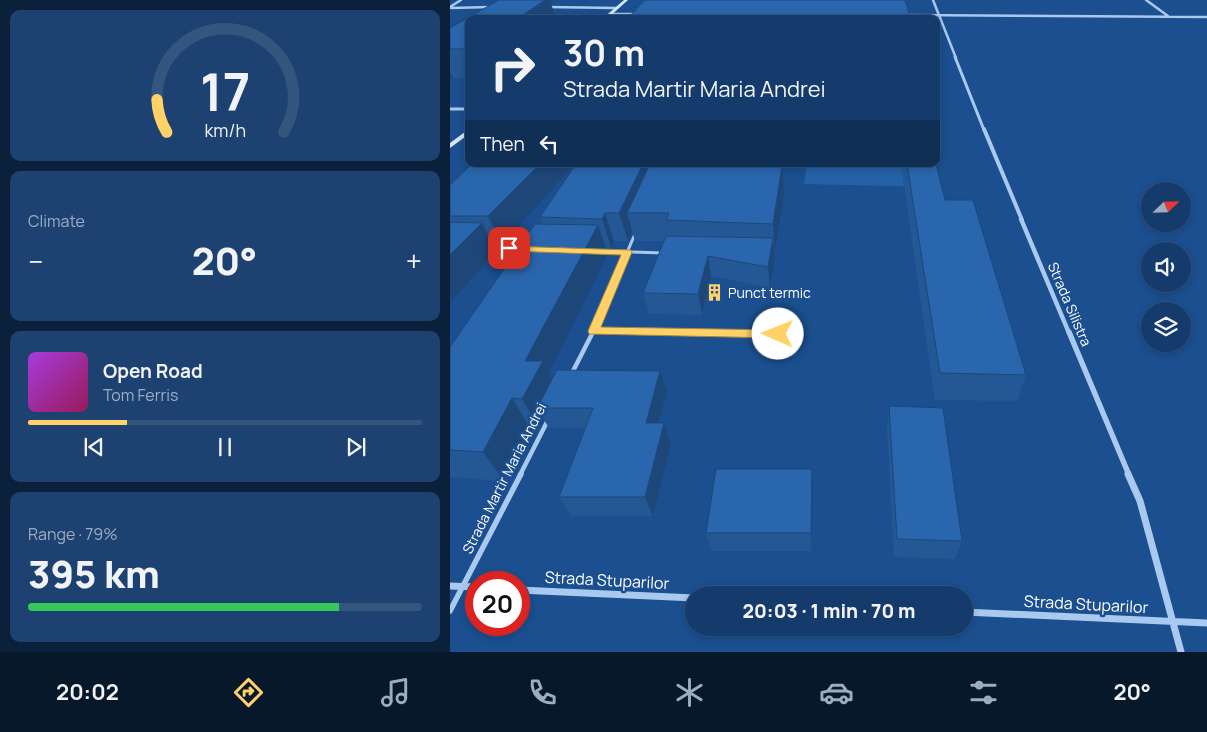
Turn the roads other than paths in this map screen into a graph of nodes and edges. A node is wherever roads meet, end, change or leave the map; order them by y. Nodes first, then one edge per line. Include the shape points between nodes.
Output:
1 (461, 0) edge
2 (626, 0) edge
3 (933, 0) edge
4 (1146, 0) edge
5 (450, 7) edge
6 (496, 7) edge
7 (541, 7) dead end
8 (616, 8) junction
9 (611, 14) joint
10 (638, 14) edge
11 (901, 15) edge
12 (939, 15) joint
13 (940, 15) edge
14 (1168, 17) junction
15 (1207, 17) edge
16 (940, 18) edge
17 (450, 109) edge
18 (465, 109) edge
19 (465, 134) edge
20 (450, 146) edge
21 (639, 226) edge
22 (490, 248) dead end
23 (529, 249) edge
24 (598, 251) edge
25 (628, 252) junction
26 (666, 253) edge
27 (593, 331) junction
28 (778, 334) dead end
29 (571, 375) edge
30 (553, 411) edge
31 (450, 586) edge
32 (463, 587) junction
33 (530, 591) edge
34 (685, 598) edge
35 (450, 611) edge
36 (973, 612) edge
37 (1174, 622) junction
38 (1207, 623) edge
39 (1181, 652) edge

1 - 5 street
2 - 8 main road
3 - 12 street, Strada Silistra
4 - 14 street
5 - 6 street
7 - 8 street
8 - 9 main road
9 - 10 street
11 - 12 street
13 - 14 street
14 - 15 street
16 - 37 street, Strada Silistra via 1140,501
17 - 18 street
19 - 20 main road
21 - 25 lane
22 - 23 lane
24 - 25 lane
25 - 26 lane
25 - 27 lane
27 - 28 lane
27 - 29 lane
30 - 32 lane, Strada Martir Maria Andrei
31 - 32 street
32 - 35 lane, Strada Martir Maria Andrei
33 - 34 street, Strada Stuparilor
36 - 37 street, Strada Stuparilor
37 - 38 street, Strada Stuparilor
37 - 39 street, Strada Silistra

